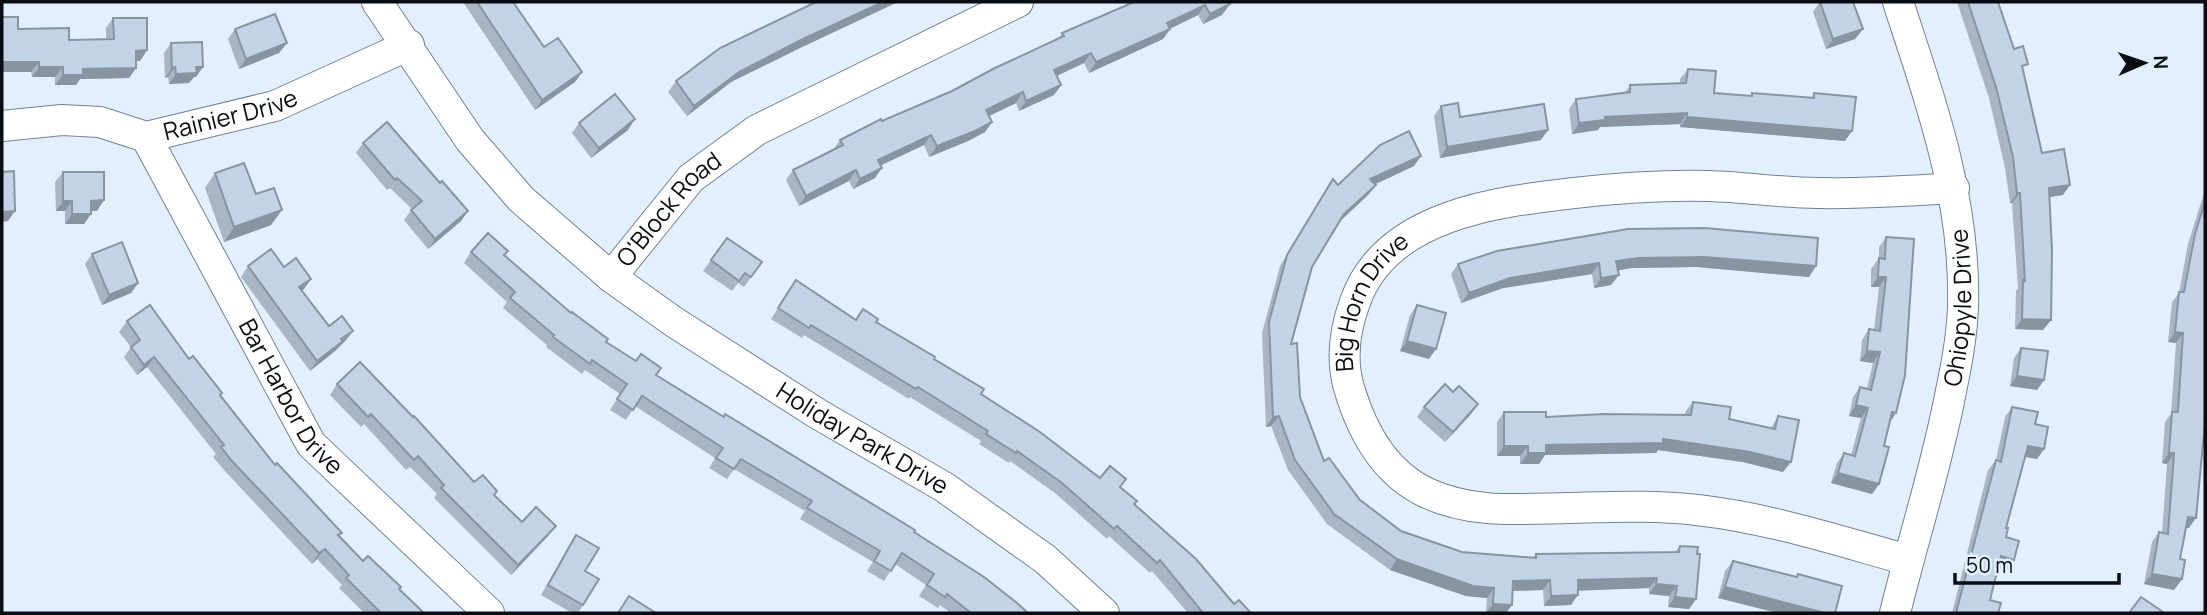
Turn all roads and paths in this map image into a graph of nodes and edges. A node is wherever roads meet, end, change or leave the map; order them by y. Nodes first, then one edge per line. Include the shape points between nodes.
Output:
1 (377, 2) edge
2 (1018, 2) edge
3 (1898, 2) edge
4 (408, 45) junction
5 (2, 126) edge
6 (146, 137) junction
7 (1954, 188) junction
8 (611, 277) junction
9 (1908, 561) junction
10 (489, 613) edge
11 (1104, 613) edge
12 (1895, 613) edge

1 - 4 street, O'Block Road
2 - 8 street, O'Block Road via 757,130 691,178
3 - 7 street, Ohiopyle Drive via 1942,135
4 - 6 street, Rainier Drive via 275,106
4 - 8 street, O'Block Road via 470,139 521,199
5 - 6 street, Rainier Drive via 62,120 100,122
6 - 10 street, Bar Harbor Drive via 311,444
7 - 9 street, Ohiopyle Drive via 1963,270 1960,346 1942,442
7 - 9 street, Big Horn Drive via 1815,193 1668,186 1533,198 1461,212 1402,241 1379,262 1360,289 1344,350 1347,380 1368,439 1385,462 1426,493 1483,508 1646,506 1698,510 1795,528
8 - 11 street, Holiday Park Drive via 818,414 944,487 1045,559
9 - 12 street, Ohiopyle Drive

